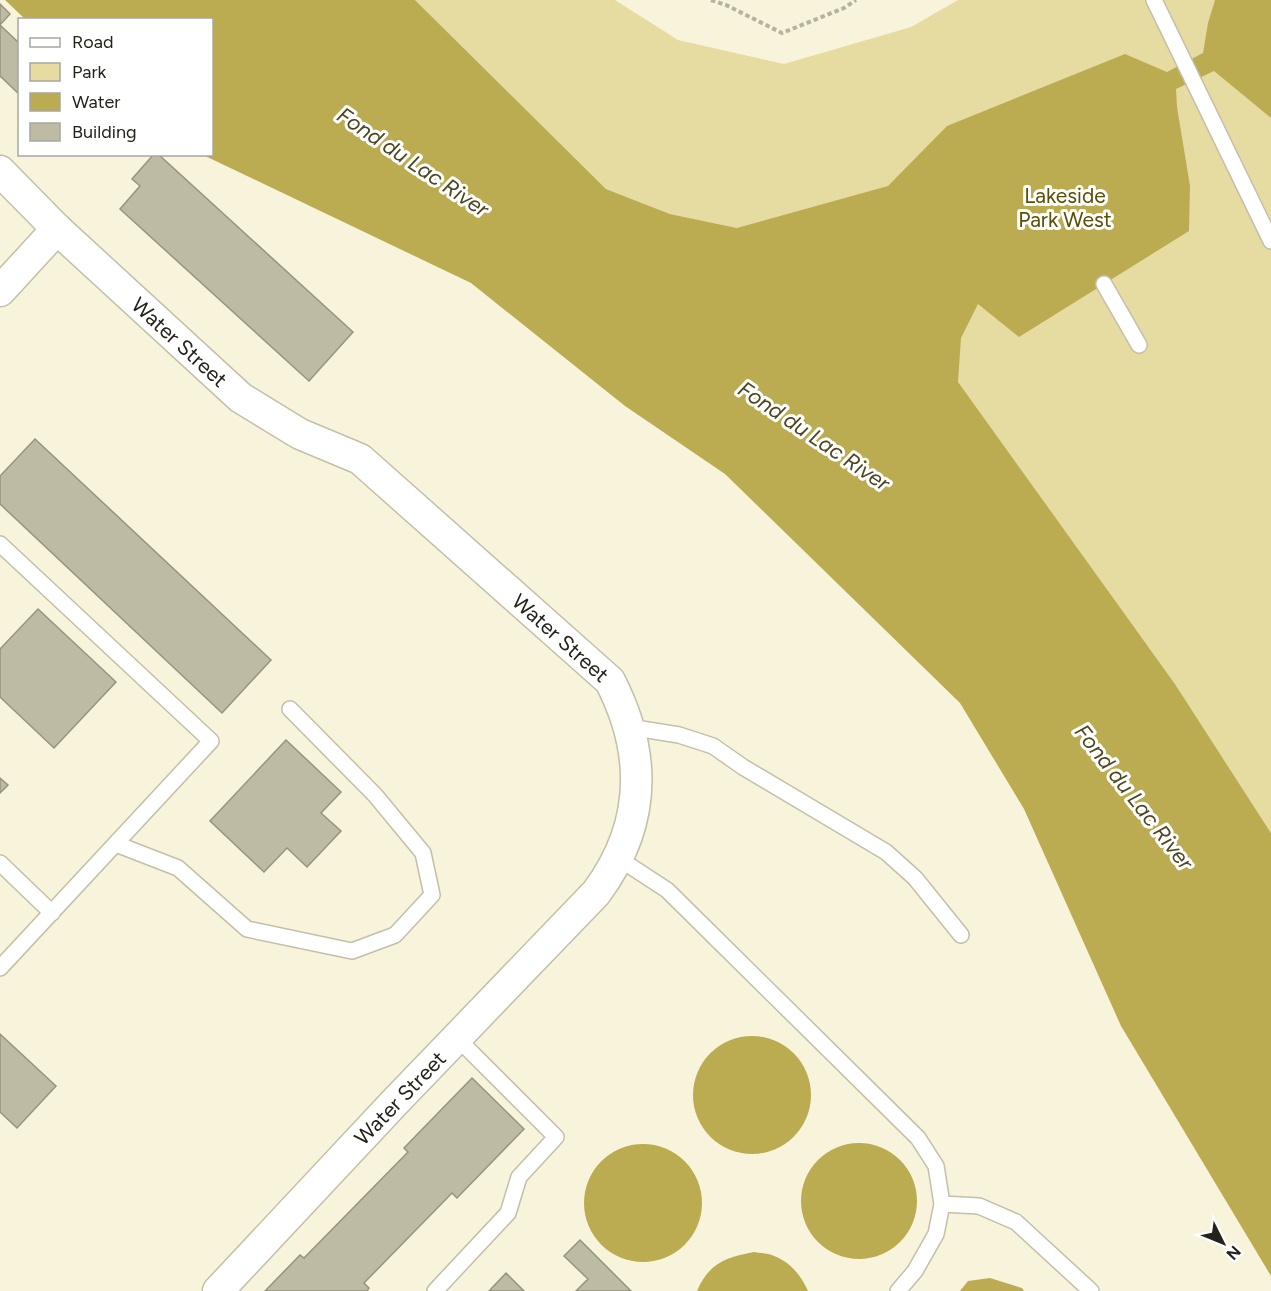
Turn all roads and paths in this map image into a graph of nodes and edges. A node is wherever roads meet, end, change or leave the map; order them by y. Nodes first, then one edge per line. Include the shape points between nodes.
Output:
1 (711, 0) edge
2 (856, 0) edge
3 (1154, 0) edge
4 (0, 171) edge
5 (57, 229) junction
6 (1271, 242) edge
7 (1104, 285) dead end
8 (0, 291) edge
9 (1139, 345) dead end
10 (0, 544) edge
11 (290, 710) dead end
12 (629, 727) junction
13 (116, 844) junction
14 (618, 858) junction
15 (0, 863) edge
16 (52, 913) junction
17 (961, 935) dead end
18 (0, 968) edge
19 (457, 1038) junction
20 (942, 1204) junction
21 (218, 1291) edge
22 (435, 1291) edge
23 (898, 1291) edge
24 (1091, 1291) edge

1 - 2 path via 782,33
3 - 6 lane
4 - 5 street, Water Street
5 - 8 street
5 - 12 street, Water Street via 241,398 300,434 360,459 610,681
7 - 9 lane
10 - 13 lane via 211,741
11 - 13 lane via 375,795 423,853 432,895 395,935 352,951 246,929 178,868
12 - 14 street, Water Street via 637,784 630,826
12 - 17 lane via 679,735 713,746 886,852 915,878
13 - 16 lane
14 - 19 street, Water Street via 591,900
14 - 20 lane via 667,890 918,1138 936,1166
15 - 16 lane
16 - 18 lane
19 - 21 street, Water Street
19 - 22 lane via 556,1137 519,1177 508,1214
20 - 23 lane via 936,1234 915,1271
20 - 24 lane via 979,1206 1016,1222

